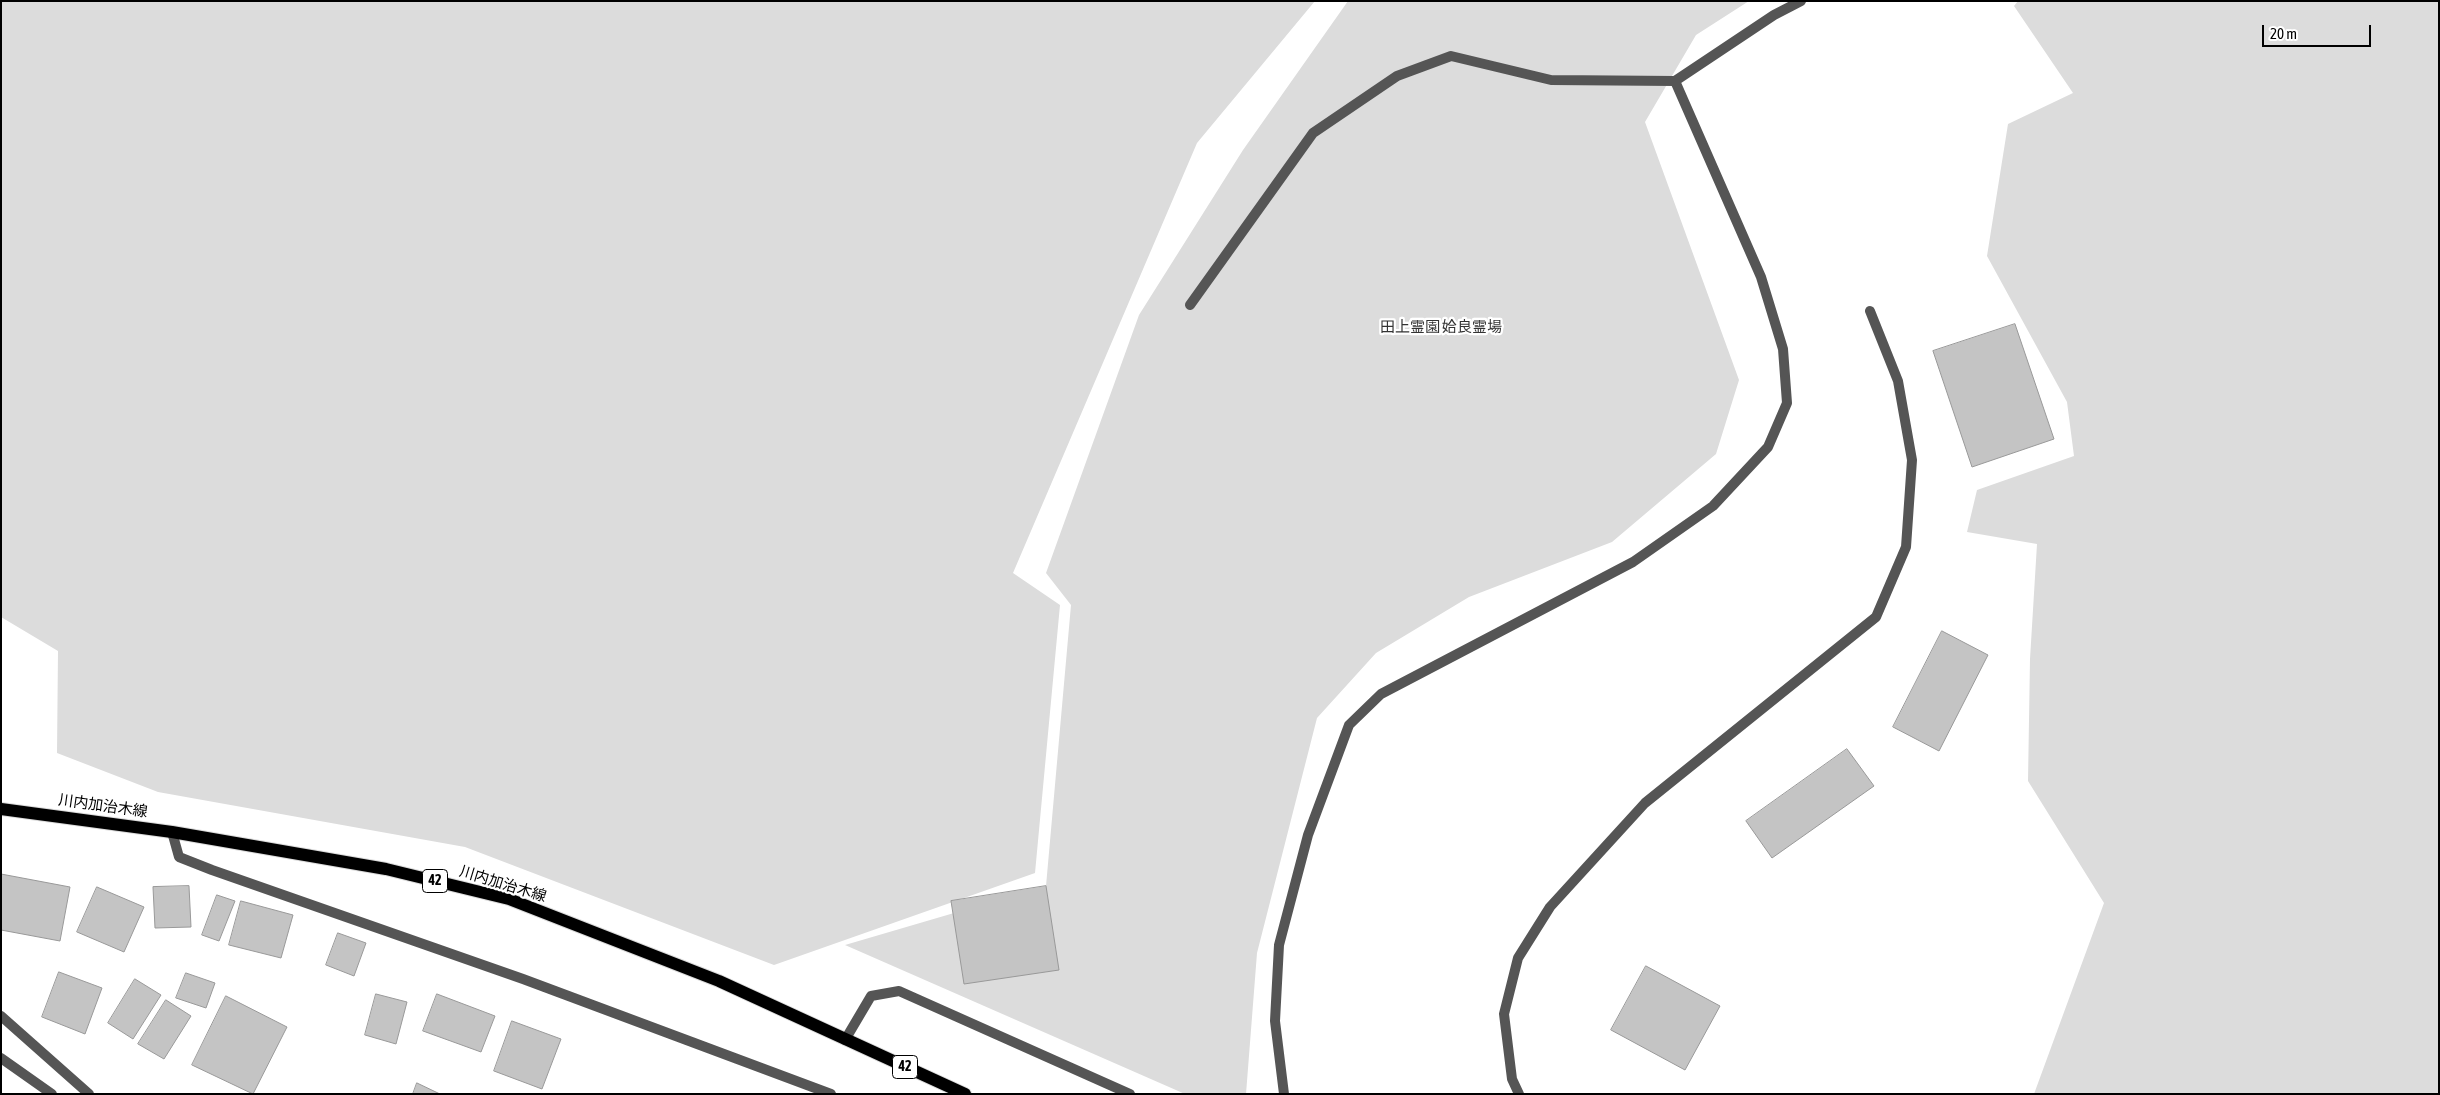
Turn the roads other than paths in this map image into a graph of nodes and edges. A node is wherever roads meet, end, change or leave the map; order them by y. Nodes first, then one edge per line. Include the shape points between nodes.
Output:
1 (1802, 1) edge
2 (1674, 81) junction
3 (1190, 305) dead end
4 (1870, 311) dead end
5 (1, 809) edge
6 (172, 832) junction
7 (1, 1016) edge
8 (846, 1040) junction
9 (1, 1058) edge
10 (52, 1094) edge
11 (89, 1094) edge
12 (831, 1094) edge
13 (965, 1094) edge
14 (1130, 1094) edge
15 (1284, 1094) edge
16 (1519, 1094) edge

1 - 2 street via 1774,15
2 - 3 street via 1552,80 1451,56 1397,76 1313,133
2 - 15 street via 1761,277 1783,349 1787,403 1768,447 1713,506 1633,562 1381,694 1349,725 1308,835 1279,946 1275,1021
4 - 16 street via 1898,381 1912,460 1906,547 1876,617 1645,803 1550,907 1518,958 1504,1014 1512,1079
5 - 6 main road, 川内加治木線 / 42
6 - 8 main road, 川内加治木線 / 42 via 386,869 509,900 719,981
6 - 12 street via 179,856 212,870 523,979
7 - 11 street
8 - 13 main road, 川内加治木線 / 42
8 - 14 street via 871,996 899,992
9 - 10 street

